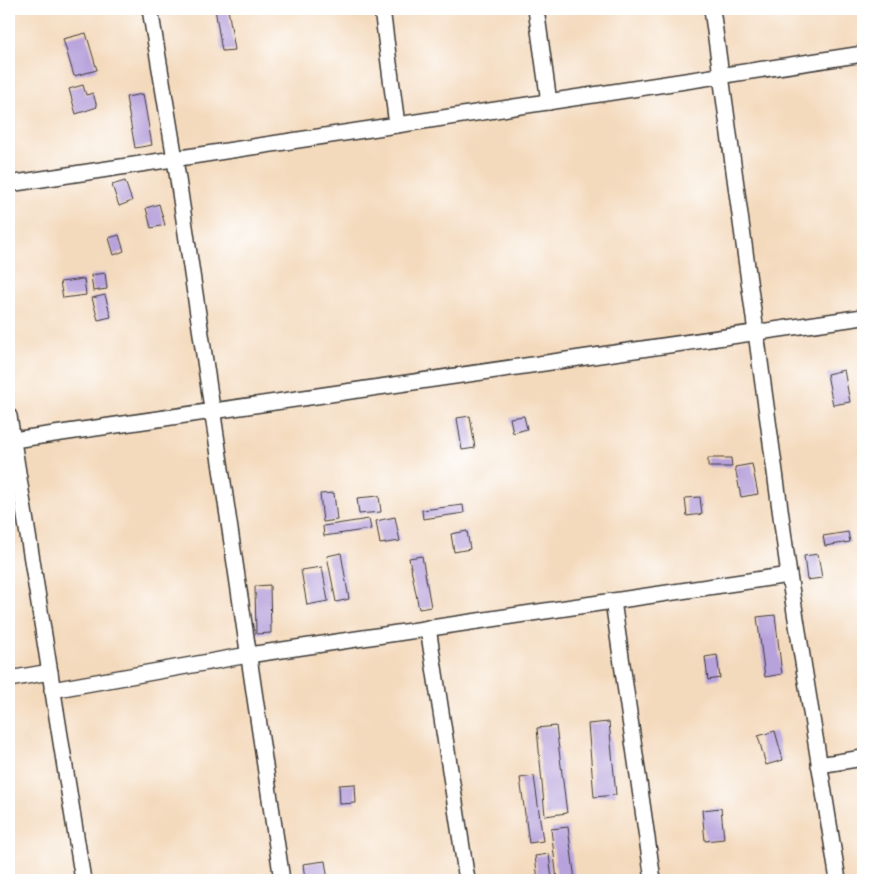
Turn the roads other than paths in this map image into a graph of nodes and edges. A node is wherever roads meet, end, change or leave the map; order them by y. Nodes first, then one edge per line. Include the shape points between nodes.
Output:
1 (150, 9) edge
2 (382, 9) edge
3 (536, 9) edge
4 (712, 9) edge
5 (863, 54) edge
6 (720, 76) junction
7 (550, 102) junction
8 (397, 125) junction
9 (175, 159) junction
10 (9, 184) edge
11 (863, 317) edge
12 (757, 332) junction
13 (211, 411) junction
14 (9, 416) edge
15 (13, 440) junction
16 (789, 575) junction
17 (613, 601) junction
18 (428, 628) junction
19 (248, 655) junction
20 (50, 672) junction
21 (9, 679) edge
22 (52, 690) junction
23 (863, 758) edge
24 (819, 765) junction
25 (83, 880) edge
26 (282, 880) edge
27 (466, 880) edge
28 (653, 880) edge
29 (838, 880) edge

1 - 9 street
2 - 8 street
3 - 7 street
4 - 6 street
5 - 6 street
6 - 7 street
6 - 12 street
7 - 8 street
8 - 9 street
9 - 10 street
9 - 13 street
11 - 12 street
12 - 13 street
12 - 16 street
13 - 15 street
13 - 19 street
14 - 15 street
15 - 20 street
16 - 17 street
16 - 24 street
17 - 18 street
17 - 28 street
18 - 19 street
18 - 27 street
19 - 22 street
19 - 26 street
20 - 21 street
20 - 22 street
22 - 25 street
23 - 24 street
24 - 29 street

